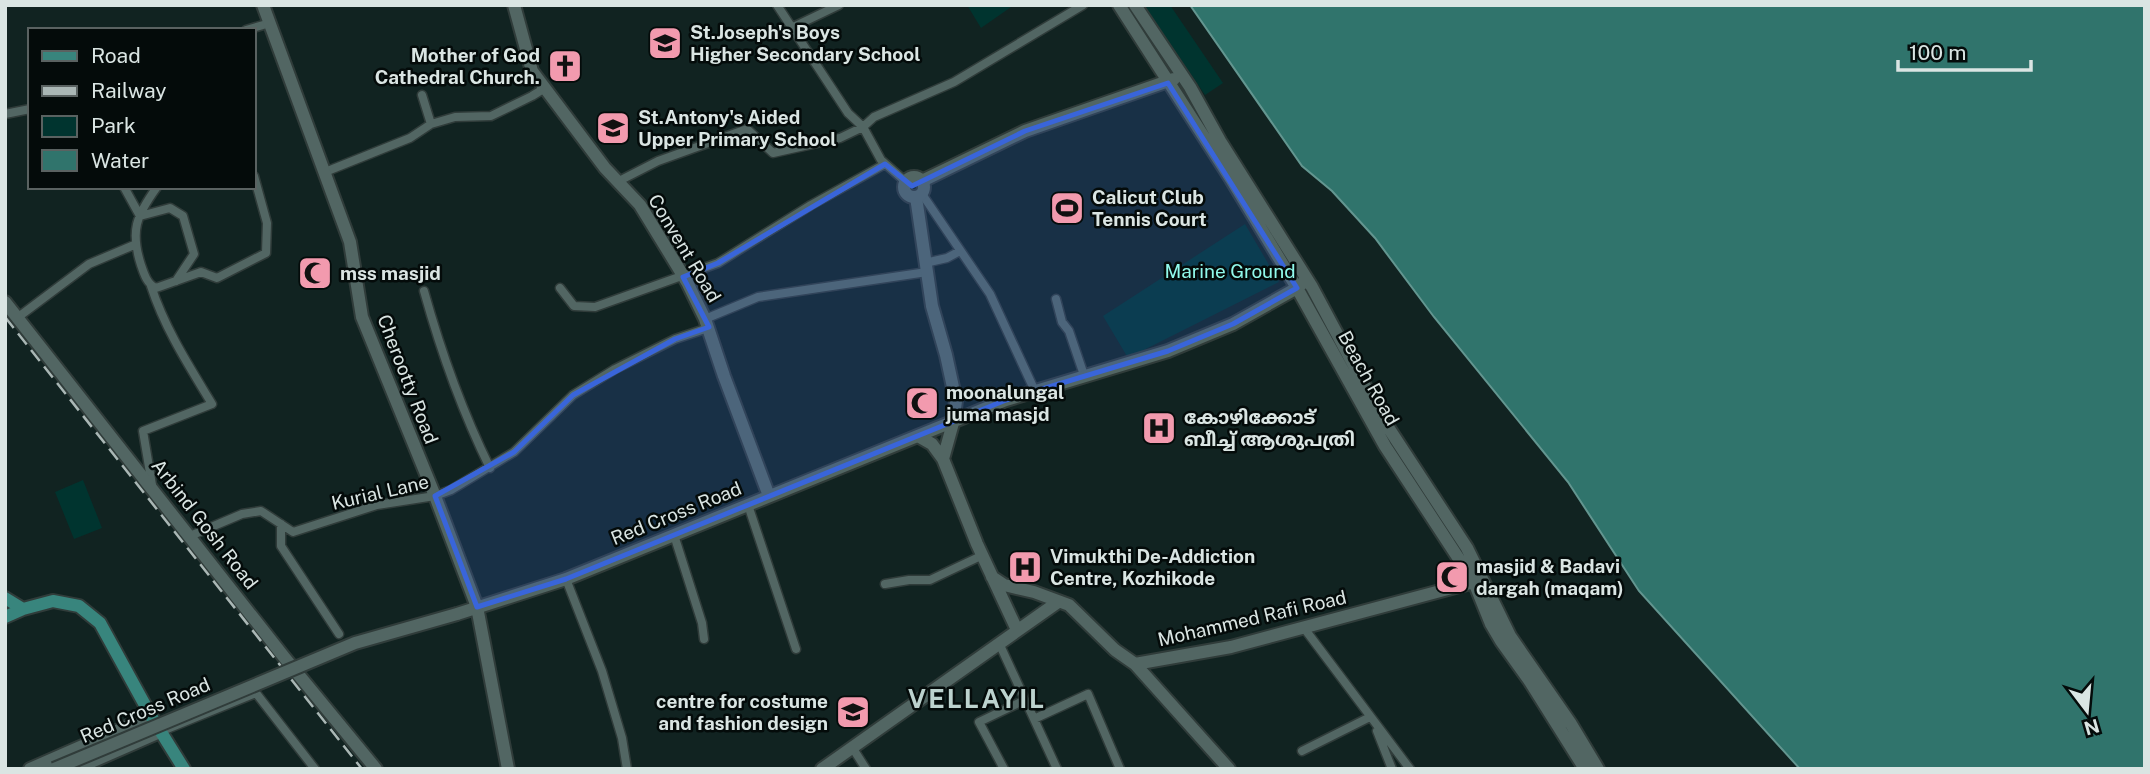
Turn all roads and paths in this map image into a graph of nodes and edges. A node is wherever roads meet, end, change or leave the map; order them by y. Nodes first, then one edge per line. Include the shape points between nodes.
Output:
1 (263, 5) edge
2 (514, 5) edge
3 (777, 5) edge
4 (839, 5) edge
5 (1083, 5) edge
6 (1119, 5) edge
7 (1135, 5) edge
8 (270, 23) junction
9 (253, 28) edge
10 (791, 29) junction
11 (1182, 74) junction
12 (1168, 83) junction
13 (545, 88) junction
14 (422, 95) dead end
15 (28, 109) edge
16 (5, 114) edge
17 (431, 124) junction
18 (863, 127) junction
19 (885, 164) junction
20 (325, 172) junction
21 (619, 181) junction
22 (906, 181) joint
23 (256, 183) edge
24 (125, 189) edge
25 (156, 189) edge
26 (920, 190) junction
27 (140, 216) junction
28 (134, 245) junction
29 (960, 251) junction
30 (926, 268) junction
31 (683, 276) junction
32 (176, 281) junction
33 (1302, 283) junction
34 (151, 286) junction
35 (560, 288) dead end
36 (424, 292) dead end
37 (1056, 299) dead end
38 (5, 302) edge
39 (17, 318) junction
40 (706, 324) junction
41 (1084, 375) junction
42 (1034, 389) junction
43 (953, 423) junction
44 (918, 436) junction
45 (943, 459) junction
46 (490, 468) junction
47 (152, 489) junction
48 (435, 496) junction
49 (769, 496) junction
50 (748, 505) junction
51 (281, 524) junction
52 (674, 535) junction
53 (190, 536) junction
54 (983, 555) junction
55 (992, 577) junction
56 (566, 579) junction
57 (1474, 582) junction
58 (885, 584) dead end
59 (5, 598) edge
60 (1058, 602) junction
61 (477, 607) junction
62 (23, 609) junction
63 (5, 617) edge
64 (1304, 628) junction
65 (1017, 630) junction
66 (339, 634) dead end
67 (704, 639) dead end
68 (999, 643) junction
69 (796, 649) dead end
70 (1135, 664) junction
71 (1025, 700) junction
72 (151, 716) junction
73 (1034, 719) junction
74 (1371, 719) junction
75 (162, 731) junction
76 (852, 747) junction
77 (1302, 751) dead end
78 (30, 769) edge
79 (54, 769) edge
80 (75, 769) edge
81 (184, 769) edge
82 (315, 769) edge
83 (376, 769) edge
84 (508, 769) edge
85 (626, 769) edge
86 (822, 769) edge
87 (866, 769) edge
88 (1004, 769) edge
89 (1056, 769) edge
90 (1120, 769) edge
91 (1229, 769) edge
92 (1392, 769) edge
93 (1410, 769) edge
94 (1584, 769) edge
95 (1598, 769) edge

1 - 8 street, Cherootty Road
2 - 13 street, Convent Road via 532,71
3 - 10 street
4 - 10 street
5 - 18 street via 954,82 874,117
6 - 12 street, Beach Road
7 - 11 street, Beach Road
8 - 9 street
8 - 20 street, Cherootty Road
10 - 18 street via 848,113
11 - 12 street
11 - 33 street, Beach Road
12 - 26 street via 1025,131
12 - 33 street, Beach Road
13 - 17 street via 491,116 455,117
13 - 21 street, Convent Road
14 - 17 street
15 - 16 street
17 - 20 street via 410,138
18 - 19 street
18 - 21 street via 841,138 773,153 747,129 658,160
19 - 22 street
19 - 31 street via 718,263
20 - 48 street, Cherootty Road via 350,242 362,317
21 - 31 street, Convent Road via 640,205
22 - 26 street via 913,177
23 - 32 street via 267,223 266,253 217,278 201,272
24 - 27 street
25 - 27 street
26 - 29 street
26 - 30 street
27 - 28 street
27 - 32 street via 170,208 183,216 194,254
28 - 34 street
28 - 39 street via 89,264
29 - 30 street, Kurial Lane
29 - 42 street via 990,294
30 - 40 street, Kurial Lane via 758,297
30 - 43 street via 956,401
31 - 35 street via 595,307 574,306
31 - 40 street, Convent Road
32 - 34 street
33 - 41 street, Red Cross Road via 1233,324 1168,351
33 - 57 street, Beach Road via 1385,446
33 - 95 street, Beach Road via 1467,548 1510,636
34 - 47 street via 178,349 212,404 143,431
36 - 46 street via 467,419
37 - 41 street
38 - 39 street, Arbind Gosh Road
39 - 47 street, Arbind Gosh Road
40 - 46 street, Kurial Lane via 573,394 514,452
40 - 49 street, Convent Road
41 - 42 street, Red Cross Road
42 - 43 street, Red Cross Road
43 - 44 street, Red Cross Road
43 - 45 street
44 - 45 street via 932,444
44 - 49 street, Red Cross Road
45 - 54 street
46 - 48 street, Kurial Lane
47 - 53 street, Arbind Gosh Road
48 - 51 street, Kurial Lane via 377,505 293,532
48 - 61 street, Cherootty Road
49 - 50 street, Red Cross Road
50 - 52 street, Red Cross Road
50 - 69 street
51 - 53 street, Kurial Lane via 261,510
51 - 66 street via 281,546
52 - 56 street, Red Cross Road
52 - 67 street
53 - 83 street, Arbind Gosh Road
54 - 55 street
54 - 58 street via 930,580
55 - 60 street
55 - 65 street
56 - 61 street, Red Cross Road
56 - 85 street via 602,671
57 - 64 street, Mohammed Rafi Road
57 - 94 street, Beach Road via 1501,641
59 - 62 main road
60 - 65 street
60 - 70 street via 1069,605
61 - 79 street, Red Cross Road, bridge via 355,643
61 - 84 street, Cherootty Road
62 - 63 main road
62 - 72 main road via 53,601 79,606 100,623
64 - 70 street, Mohammed Rafi Road
64 - 74 street
65 - 68 street
68 - 71 street
68 - 76 street
70 - 91 street
71 - 73 street
71 - 88 street via 979,722
72 - 75 main road
72 - 78 street
73 - 89 street
73 - 90 street via 1088,694
74 - 77 street
74 - 92 street
74 - 93 street
75 - 80 street
75 - 81 main road
75 - 82 street via 256,693
76 - 86 street
76 - 87 street

